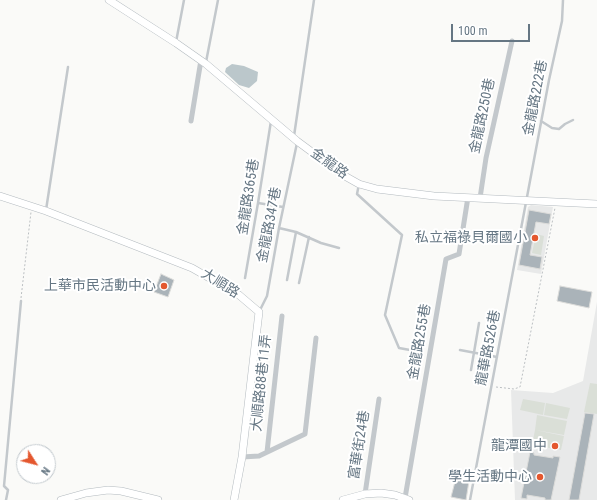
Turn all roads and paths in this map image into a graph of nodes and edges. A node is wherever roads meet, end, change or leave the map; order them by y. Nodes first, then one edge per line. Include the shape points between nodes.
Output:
1 (109, 0) edge
2 (184, 0) edge
3 (218, 0) edge
4 (314, 0) edge
5 (563, 0) edge
6 (118, 3) edge
7 (512, 41) dead end
8 (176, 43) junction
9 (203, 62) junction
10 (68, 67) dead end
11 (271, 119) junction
12 (573, 120) dead end
13 (191, 121) dead end
14 (541, 121) junction
15 (296, 139) junction
16 (359, 184) junction
17 (0, 196) edge
18 (468, 197) junction
19 (480, 198) junction
20 (526, 200) junction
21 (556, 201) junction
22 (258, 204) junction
23 (597, 204) edge
24 (31, 207) junction
25 (283, 207) junction
26 (46, 211) junction
27 (279, 228) junction
28 (296, 232) junction
29 (309, 237) junction
30 (339, 248) dead end
31 (245, 278) dead end
32 (287, 280) dead end
33 (299, 283) dead end
34 (21, 301) joint
35 (259, 312) junction
36 (282, 316) dead end
37 (479, 323) dead end
38 (316, 338) dead end
39 (410, 350) dead end
40 (460, 350) dead end
41 (474, 353) junction
42 (497, 357) junction
43 (471, 370) dead end
44 (491, 387) junction
45 (379, 399) dead end
46 (267, 452) junction
47 (242, 457) junction
48 (365, 494) junction
49 (407, 499) edge
50 (6, 500) edge
51 (61, 500) edge
52 (158, 500) edge
53 (234, 500) edge
54 (343, 500) edge
55 (470, 500) edge

1 - 6 street, 金龍路
2 - 8 lane
3 - 9 lane
4 - 15 lane, 金龍路347巷
5 - 14 lane, 金龍路222巷 via 562,21
6 - 8 street, 金龍路
7 - 19 street, 金龍路250巷 via 486,158
8 - 9 street, 金龍路
9 - 11 street, 金龍路
9 - 13 street
10 - 26 lane
11 - 15 street, 金龍路
11 - 22 lane, 金龍路365巷
12 - 14 lane via 559,129
14 - 20 lane, 金龍路222巷
15 - 16 street, 金龍路
15 - 25 lane, 金龍路347巷
16 - 18 street, 金龍路 via 377,189 434,196
16 - 39 lane via 357,194 402,235 385,315 399,348
17 - 24 street, 大順路
18 - 19 street, 金龍路
18 - 49 street, 金龍路255巷 via 459,254 446,259
19 - 20 street, 金龍路
20 - 21 street, 金龍路
20 - 42 lane, 龍華路526巷
21 - 23 street, 金龍路
21 - 44 path via 520,387
22 - 25 lane
22 - 31 lane, 金龍路365巷
24 - 26 street, 大順路
24 - 34 path
25 - 27 lane, 金龍路347巷
26 - 35 street, 大順路 via 192,268 239,295
27 - 28 lane
27 - 35 lane, 金龍路347巷 via 267,296
28 - 29 lane
28 - 32 lane
29 - 30 lane
29 - 33 lane
34 - 50 lane via 4,486 8,490
35 - 47 street
36 - 46 street, 大順路88巷11弄
37 - 41 lane
38 - 46 street via 304,434
40 - 41 lane
41 - 42 lane
41 - 43 lane
42 - 44 lane, 龍華路526巷
44 - 55 lane, 龍華路526巷
45 - 48 street, 富華街24巷
46 - 47 street via 259,456
47 - 53 street
48 - 49 street via 381,493
48 - 54 street
51 - 52 street via 108,490

